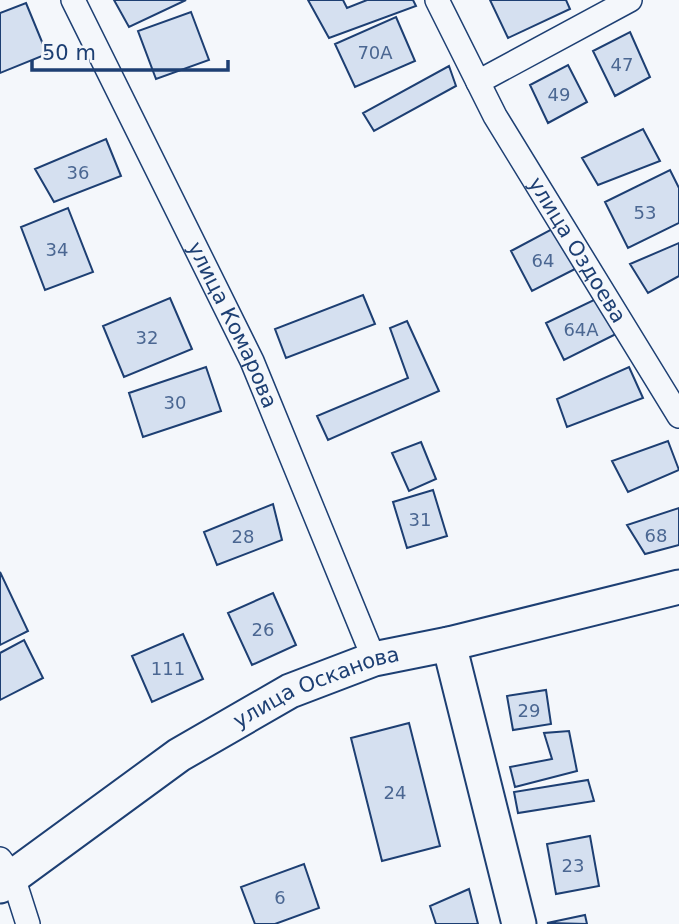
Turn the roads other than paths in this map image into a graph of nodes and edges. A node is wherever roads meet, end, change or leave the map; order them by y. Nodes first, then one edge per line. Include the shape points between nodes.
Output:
1 (74, 0) edge
2 (436, 0) edge
3 (630, 0) edge
4 (478, 82) junction
5 (679, 416) edge
6 (679, 587) edge
7 (449, 644) junction
8 (374, 659) junction
9 (4, 874) edge
10 (27, 924) edge
11 (519, 924) edge

1 - 8 street, улица Комарова via 252,361
2 - 4 street, улица Оздоева
3 - 4 street
4 - 5 street, улица Оздоева
6 - 7 main road, улица Осканова
7 - 8 main road, улица Осканова
7 - 11 main road
8 - 9 main road, улица Осканова via 290,691 179,755
9 - 10 street

